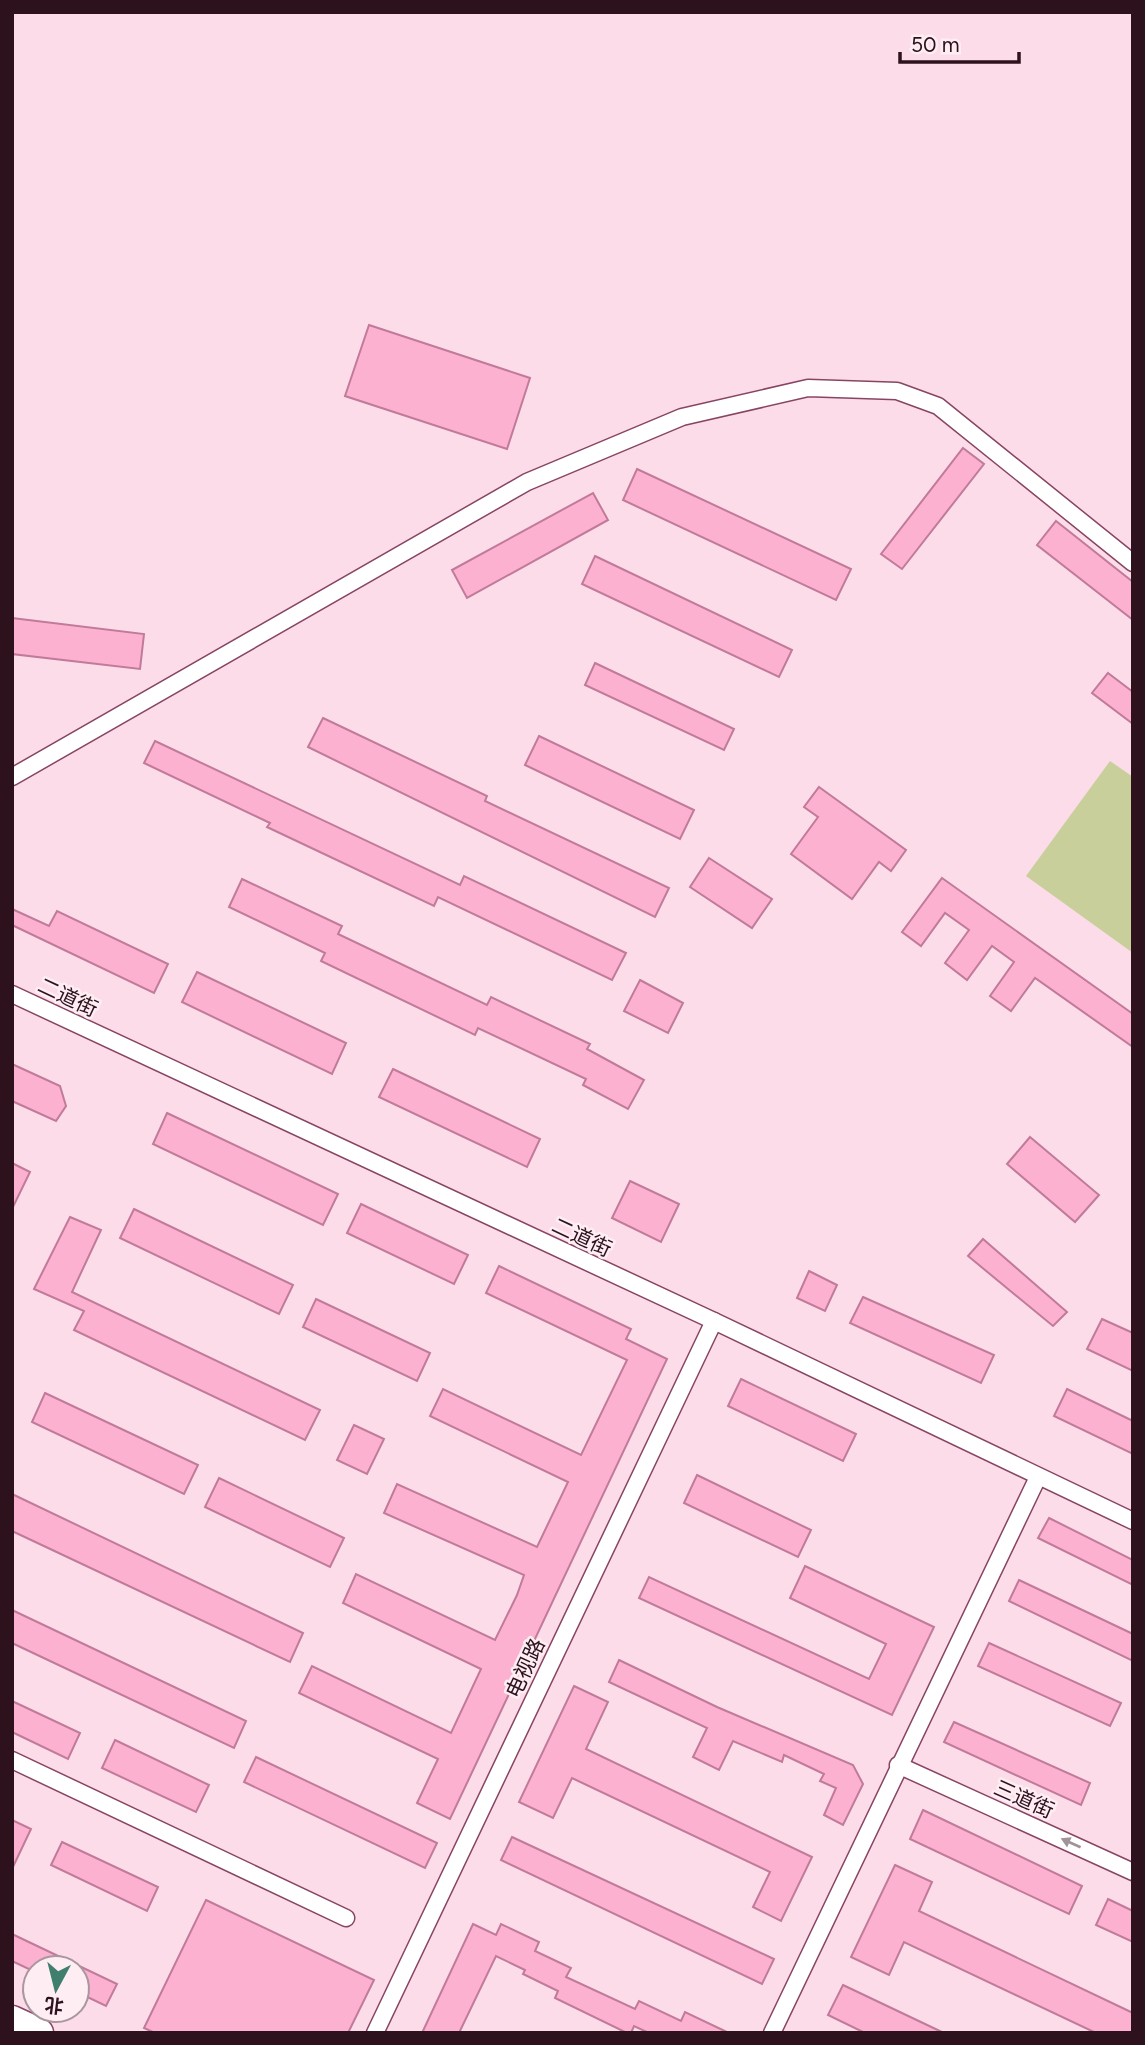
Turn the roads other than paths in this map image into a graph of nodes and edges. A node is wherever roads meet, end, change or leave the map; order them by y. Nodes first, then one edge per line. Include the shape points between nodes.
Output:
1 (1133, 563) edge
2 (12, 777) edge
3 (12, 994) edge
4 (714, 1321) junction
5 (1038, 1477) junction
6 (1133, 1521) edge
7 (12, 1760) edge
8 (898, 1765) junction
9 (1133, 1872) edge
10 (346, 1918) dead end
11 (12, 2021) edge
12 (38, 2033) edge
13 (375, 2033) edge
14 (772, 2033) edge

1 - 2 street via 938,406 897,391 807,388 682,417 527,482
3 - 4 street, 二道街
4 - 5 street, 二道街
4 - 13 street, 电视路
5 - 6 street, 二道街
5 - 8 street
7 - 10 street
9 -> 8 street, 三道街
8 - 14 street
11 - 12 highway

